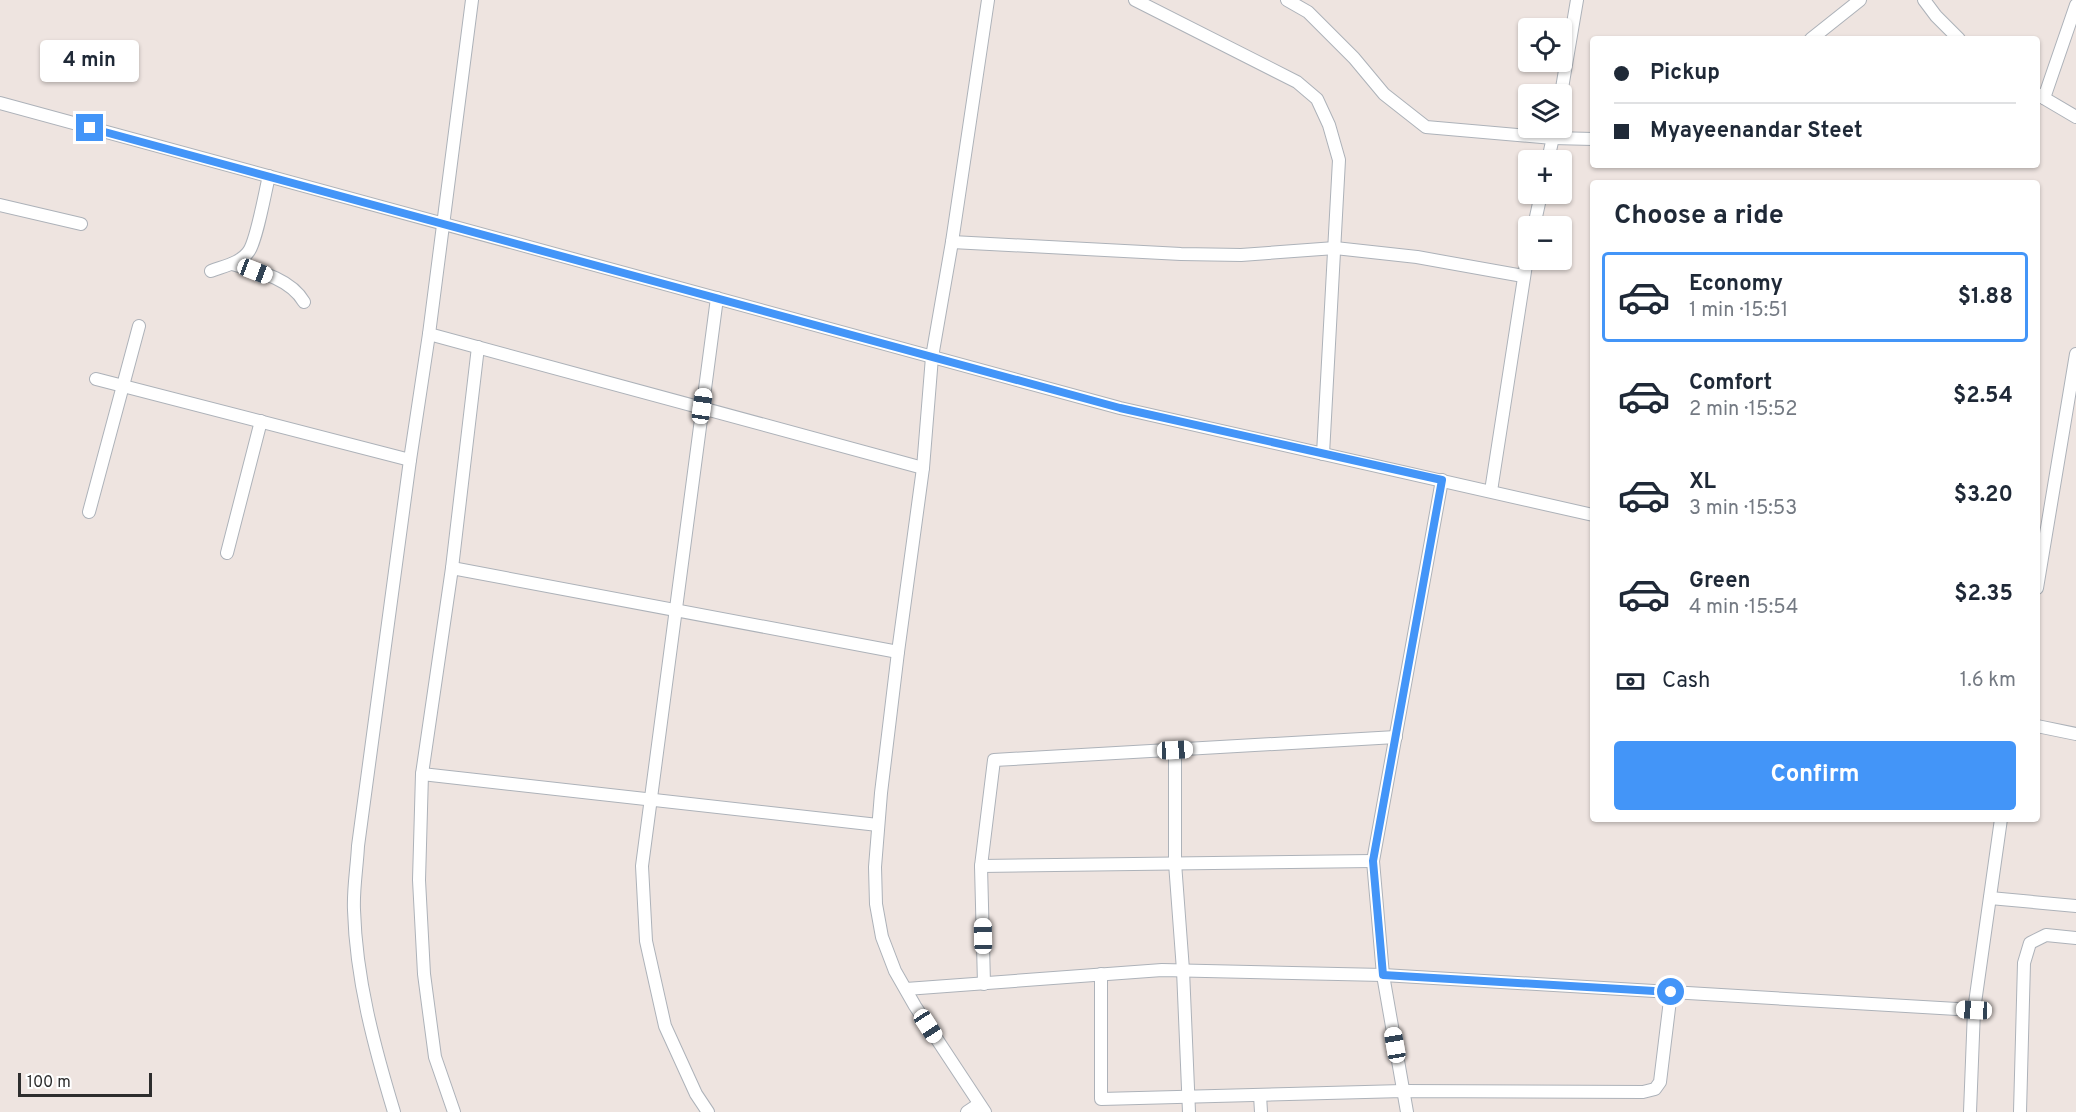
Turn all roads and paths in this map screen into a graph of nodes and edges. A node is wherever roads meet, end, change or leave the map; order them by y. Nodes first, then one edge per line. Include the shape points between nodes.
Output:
1 (472, 0) edge
2 (988, 0) edge
3 (1136, 0) edge
4 (1287, 0) edge
5 (1577, 0) edge
6 (1860, 0) edge
7 (1924, 0) edge
8 (2076, 5) edge
9 (1815, 36) edge
10 (1956, 36) edge
11 (1563, 84) edge
12 (2041, 96) edge
13 (0, 103) edge
14 (2076, 117) edge
15 (1518, 131) edge
16 (1572, 136) edge
17 (1590, 139) edge
18 (269, 176) junction
19 (0, 205) edge
20 (442, 223) junction
21 (81, 224) dead end
22 (952, 242) junction
23 (1335, 248) junction
24 (232, 264) junction
25 (1524, 270) edge
26 (211, 271) dead end
27 (1523, 276) junction
28 (717, 298) junction
29 (304, 302) dead end
30 (139, 326) dead end
31 (429, 334) junction
32 (478, 346) junction
33 (2076, 354) edge
34 (932, 357) junction
35 (96, 379) dead end
36 (123, 386) junction
37 (702, 406) junction
38 (261, 421) junction
39 (1323, 454) junction
40 (410, 460) junction
41 (923, 468) junction
42 (1442, 480) junction
43 (1491, 491) junction
44 (89, 512) dead end
45 (1590, 514) edge
46 (227, 553) dead end
47 (452, 568) junction
48 (2040, 570) edge
49 (676, 611) junction
50 (898, 652) junction
51 (2040, 727) edge
52 (2076, 734) edge
53 (1396, 737) junction
54 (1175, 750) junction
55 (422, 774) junction
56 (650, 800) junction
57 (2001, 822) edge
58 (879, 825) junction
59 (1373, 861) junction
60 (1175, 863) junction
61 (981, 866) junction
62 (1990, 898) junction
63 (2076, 906) edge
64 (2076, 938) edge
65 (1183, 970) junction
66 (1101, 975) junction
67 (1383, 975) junction
68 (984, 984) junction
69 (906, 989) junction
70 (1671, 992) junction
71 (1974, 1010) junction
72 (1403, 1091) junction
73 (1260, 1095) junction
74 (1188, 1096) junction
75 (982, 1108) edge
76 (394, 1112) edge
77 (453, 1112) edge
78 (708, 1112) edge
79 (967, 1112) edge
80 (1189, 1112) edge
81 (1261, 1112) edge
82 (1407, 1112) edge
83 (1970, 1112) edge
84 (2020, 1112) edge

1 - 20 street
2 - 22 street
3 - 23 street via 1297,82 1317,99 1339,160
4 - 15 street via 1308,12 1384,94 1426,127
5 - 11 street
6 - 9 street
7 - 10 street
8 - 12 street
12 - 14 street
13 - 18 street
16 - 17 street
18 - 20 street
18 - 24 street via 254,241 249,251
19 - 21 street
20 - 28 street
20 - 31 street
22 - 23 street via 1240,255
22 - 34 street
23 - 27 street via 1417,257
23 - 39 street
24 - 26 street
24 - 29 street via 286,283 298,291
25 - 27 street
27 - 43 street
28 - 34 street
28 - 37 street
30 - 36 street
31 - 32 street
31 - 40 street
32 - 37 street
32 - 47 street
33 - 48 street
34 - 39 street via 1120,408
34 - 41 street
35 - 36 street
36 - 38 street
36 - 44 street
37 - 41 street
37 - 49 street
38 - 40 street
38 - 46 street
39 - 42 street
40 - 76 street via 358,846 354,909 362,986
41 - 50 street
42 - 43 street
42 - 53 street
43 - 45 street
47 - 49 street
47 - 55 street
49 - 50 street
49 - 56 street
50 - 58 street
51 - 52 street
53 - 54 street
53 - 59 street
54 - 60 street
54 - 61 street via 994,759
55 - 56 street
55 - 77 street via 419,880 424,974 435,1057
56 - 58 street
56 - 78 street via 642,866 646,941 665,1026
57 - 62 street
58 - 69 street via 876,904 882,937
59 - 60 street
59 - 67 street
60 - 61 street
60 - 65 street
61 - 68 street
62 - 63 street
62 - 71 street
64 - 84 street via 2046,935 2030,943 2024,963
65 - 66 street
65 - 67 street
65 - 74 street
66 - 68 street
66 - 74 street via 1101,1099
67 - 70 street
67 - 72 street
68 - 69 street
69 - 75 street
70 - 71 street
70 - 72 street via 1660,1082 1655,1089 1629,1093
71 - 83 street
72 - 73 street
72 - 82 street
73 - 74 street
73 - 81 street
74 - 80 street
75 - 79 street

